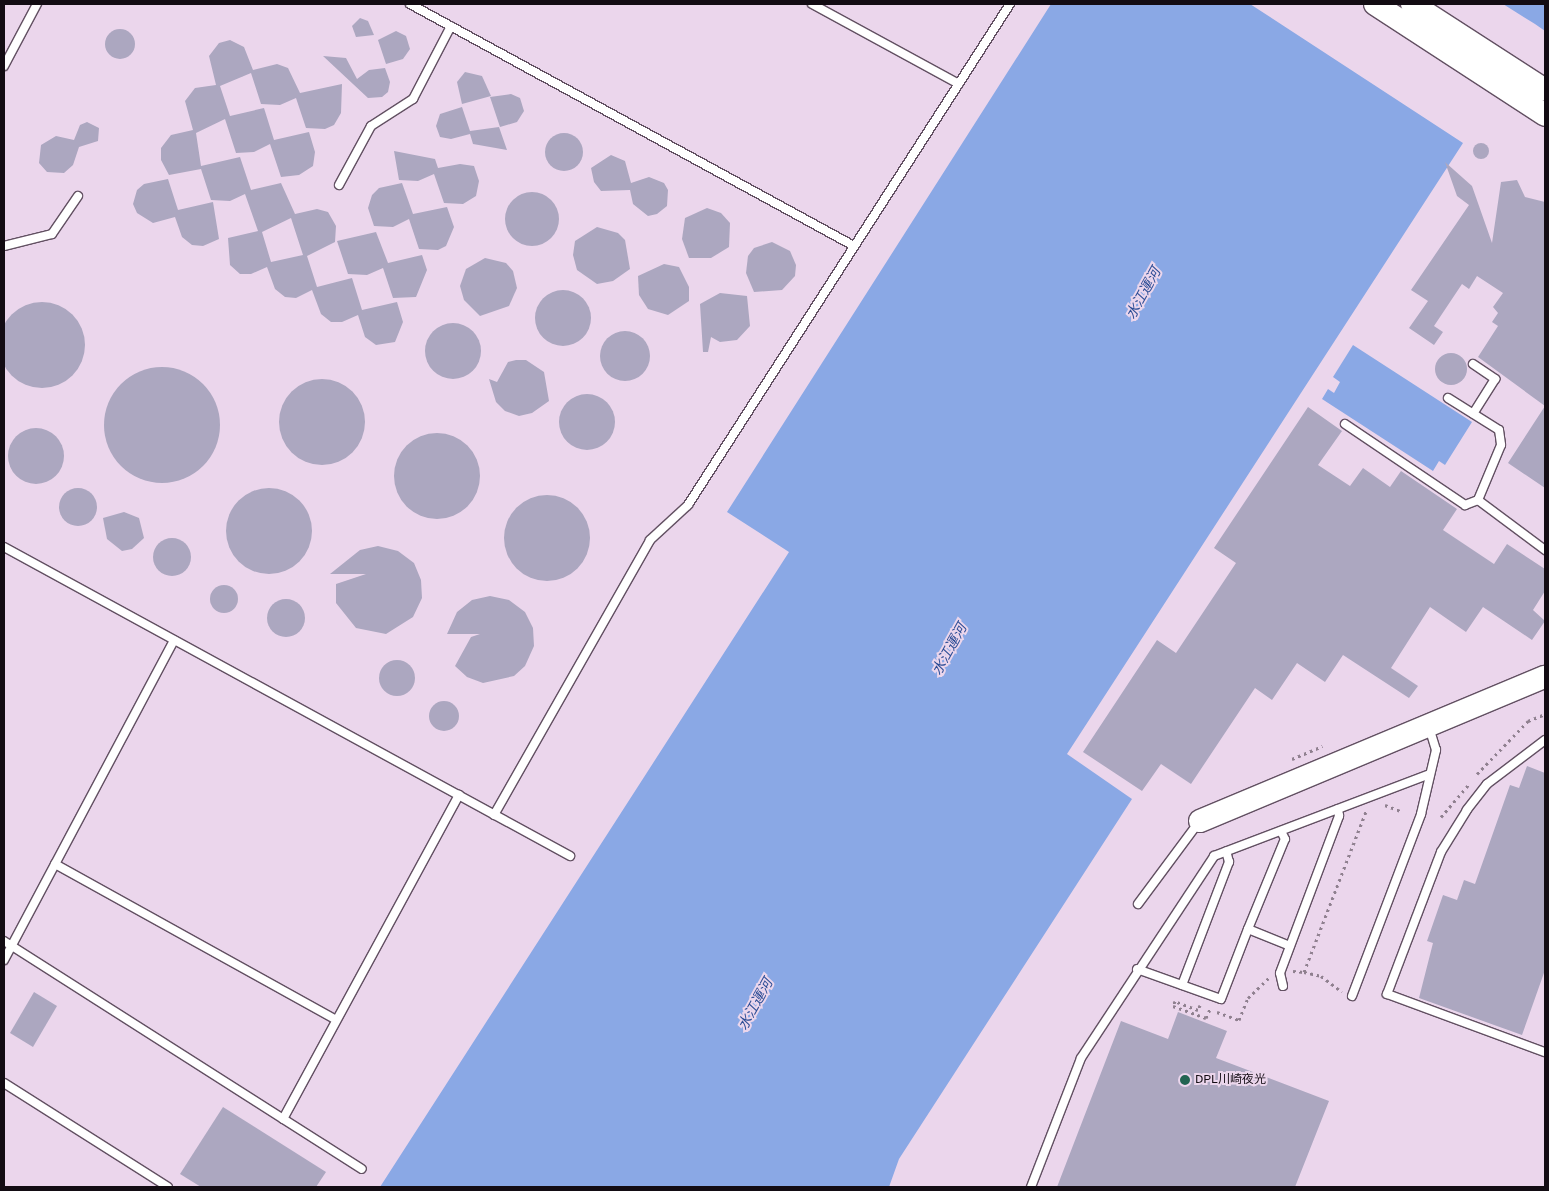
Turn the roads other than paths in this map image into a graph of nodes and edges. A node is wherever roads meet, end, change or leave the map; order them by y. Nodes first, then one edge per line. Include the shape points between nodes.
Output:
1 (37, 4) edge
2 (410, 4) edge
3 (812, 4) edge
4 (1010, 4) edge
5 (1375, 4) edge
6 (1412, 4) edge
7 (451, 26) junction
8 (4, 66) edge
9 (959, 84) junction
10 (1545, 90) edge
11 (1545, 115) edge
12 (339, 185) dead end
13 (78, 196) dead end
14 (4, 246) edge
15 (854, 246) junction
16 (1472, 364) dead end
17 (1448, 398) dead end
18 (1473, 414) junction
19 (1345, 424) dead end
20 (1478, 500) junction
21 (4, 547) edge
22 (1545, 550) edge
23 (174, 640) junction
24 (1545, 677) edge
25 (1429, 726) junction
26 (1545, 740) edge
27 (1430, 774) junction
28 (459, 795) junction
29 (1338, 809) junction
30 (494, 815) junction
31 (1200, 821) joint
32 (1281, 831) junction
33 (1226, 852) junction
34 (570, 856) dead end
35 (55, 864) junction
36 (1138, 904) dead end
37 (1248, 930) junction
38 (4, 941) edge
39 (12, 946) junction
40 (1290, 946) junction
41 (4, 960) edge
42 (1137, 969) junction
43 (1182, 985) junction
44 (1283, 986) dead end
45 (1352, 996) dead end
46 (336, 1020) junction
47 (1545, 1052) edge
48 (4, 1083) edge
49 (283, 1119) junction
50 (362, 1169) dead end
51 (168, 1187) edge
52 (1031, 1187) edge

1 - 8 lane
2 - 7 lane
3 - 9 lane
4 - 9 lane
5 - 11 street
6 - 10 street
7 - 12 lane via 413,99 371,126
7 - 15 lane
9 - 15 lane
13 - 14 lane via 52,234
15 - 30 lane via 688,505 650,540
16 - 18 lane via 1496,379
17 - 18 lane
18 - 20 lane via 1498,430 1501,446
19 - 20 lane via 1465,505
20 - 22 lane
21 - 23 lane
23 - 28 lane
23 - 35 lane
24 - 25 street
25 - 27 lane via 1436,750
25 - 31 street
26 - 47 lane via 1487,784 1441,852 1387,994
27 - 29 lane
27 - 45 lane via 1421,814
28 - 30 lane
28 - 46 lane
29 - 32 lane
29 - 40 lane via 1339,816
30 - 34 lane
31 - 36 lane
32 - 33 lane
32 - 37 lane via 1285,839
33 - 42 lane via 1214,856
33 - 43 lane via 1229,862
35 - 39 lane
35 - 46 lane
37 - 40 lane
37 - 43 lane via 1221,999
38 - 39 lane
39 - 41 lane
39 - 49 lane
40 - 44 lane via 1280,973
42 - 43 lane
42 - 52 lane via 1081,1058
46 - 49 lane
48 - 51 lane
49 - 50 lane

